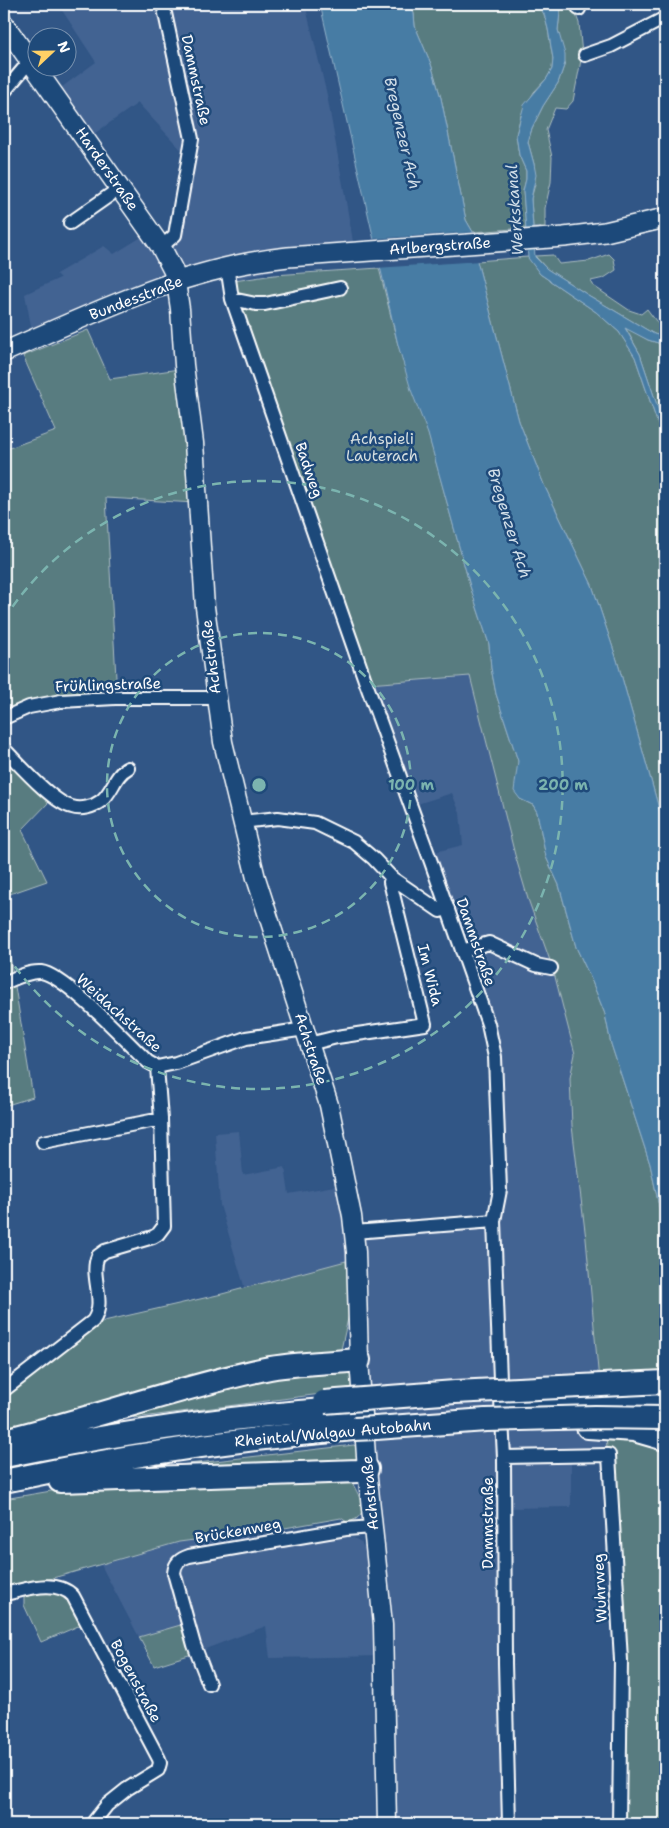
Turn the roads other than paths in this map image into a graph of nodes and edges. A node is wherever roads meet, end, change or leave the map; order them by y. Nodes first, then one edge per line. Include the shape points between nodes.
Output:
1 (163, 4) edge
2 (665, 18) edge
3 (4, 24) edge
4 (585, 55) dead end
5 (28, 58) edge
6 (28, 63) edge
7 (42, 78) edge
8 (4, 92) edge
9 (120, 188) junction
10 (665, 218) edge
11 (70, 223) dead end
12 (161, 247) junction
13 (273, 258) joint
14 (227, 266) junction
15 (176, 282) junction
16 (340, 288) dead end
17 (232, 298) junction
18 (4, 352) edge
19 (366, 683) joint
20 (216, 698) junction
21 (4, 718) edge
22 (4, 749) edge
23 (128, 768) dead end
24 (241, 822) junction
25 (392, 878) junction
26 (448, 909) junction
27 (462, 950) junction
28 (551, 968) dead end
29 (4, 983) edge
30 (307, 1036) junction
31 (157, 1067) junction
32 (161, 1119) junction
33 (43, 1142) dead end
34 (494, 1221) junction
35 (354, 1232) junction
36 (359, 1360) junction
37 (665, 1382) edge
38 (4, 1390) edge
39 (665, 1400) edge
40 (325, 1415) junction
41 (665, 1418) edge
42 (486, 1420) junction
43 (665, 1439) edge
44 (4, 1440) edge
45 (4, 1456) edge
46 (504, 1457) junction
47 (367, 1469) junction
48 (11, 1480) edge
49 (373, 1527) junction
50 (4, 1594) edge
51 (209, 1684) dead end
52 (92, 1824) edge
53 (387, 1824) edge
54 (509, 1824) edge
55 (619, 1824) edge

1 - 12 street, Dammstraße via 192,139 174,235
2 - 4 street
3 - 5 main road, Harderstraße
6 - 8 street
7 - 9 main road, Harderstraße
9 - 11 street
9 - 12 main road, Harderstraße
10 - 13 main road, Arlbergstraße via 605,232 548,238
12 - 15 main road, Harderstraße
13 - 14 main road, Bundesstraße
14 - 15 main road, Bundesstraße
14 - 17 street, Badweg
15 - 18 main road, Bundesstraße
15 - 20 main road, Achstraße via 194,443 205,607
16 - 17 street via 265,304
17 - 19 street, Badweg
19 - 26 street, Dammstraße
20 - 21 street, Frühlingstraße via 61,701 29,707
20 - 24 main road, Achstraße
22 - 23 street via 56,799 76,808 90,807 104,799 118,776
24 - 25 street via 278,818 315,823 354,842
24 - 30 main road, Achstraße via 274,939
25 - 26 street via 440,911
25 - 30 street, Im Wida via 390,882 425,1024 337,1037
26 - 27 street, Dammstraße
27 - 28 street via 489,943 536,965
27 - 34 street, Dammstraße via 496,1057 500,1190
29 - 31 street, Weidachstraße via 39,972 53,977 91,1006
30 - 31 street via 246,1038
30 - 35 main road, Achstraße via 328,1105 347,1185
31 - 32 street
32 - 33 street
32 - 38 street via 163,1229 146,1240 105,1251 98,1256 96,1317
34 - 35 street
34 - 46 street, Dammstraße
35 - 36 main road, Achstraße
36 - 44 highway via 266,1369
36 - 47 main road, Achstraße
37 - 40 highway, bridge via 446,1393
39 - 40 highway, Rheintal/Walgau Autobahn via 493,1400
40 - 42 highway, Rheintal/Walgau Autobahn, bridge
40 - 45 highway via 264,1409 213,1421
40 - 48 highway, Rheintal/Walgau Autobahn via 191,1447
41 - 42 highway, Rheintal/Walgau Autobahn, bridge
42 - 43 highway, bridge via 634,1430
46 - 54 street, Dammstraße
46 - 55 street, Wuhrweg via 609,1455 621,1660
47 - 48 highway
47 - 49 main road, Achstraße
49 - 51 street, Brückenweg via 328,1532 179,1560 175,1568 176,1580 194,1645
49 - 53 main road, Achstraße via 383,1625
50 - 52 street, Bogenstraße via 56,1586 73,1596 159,1759 158,1770 106,1805

